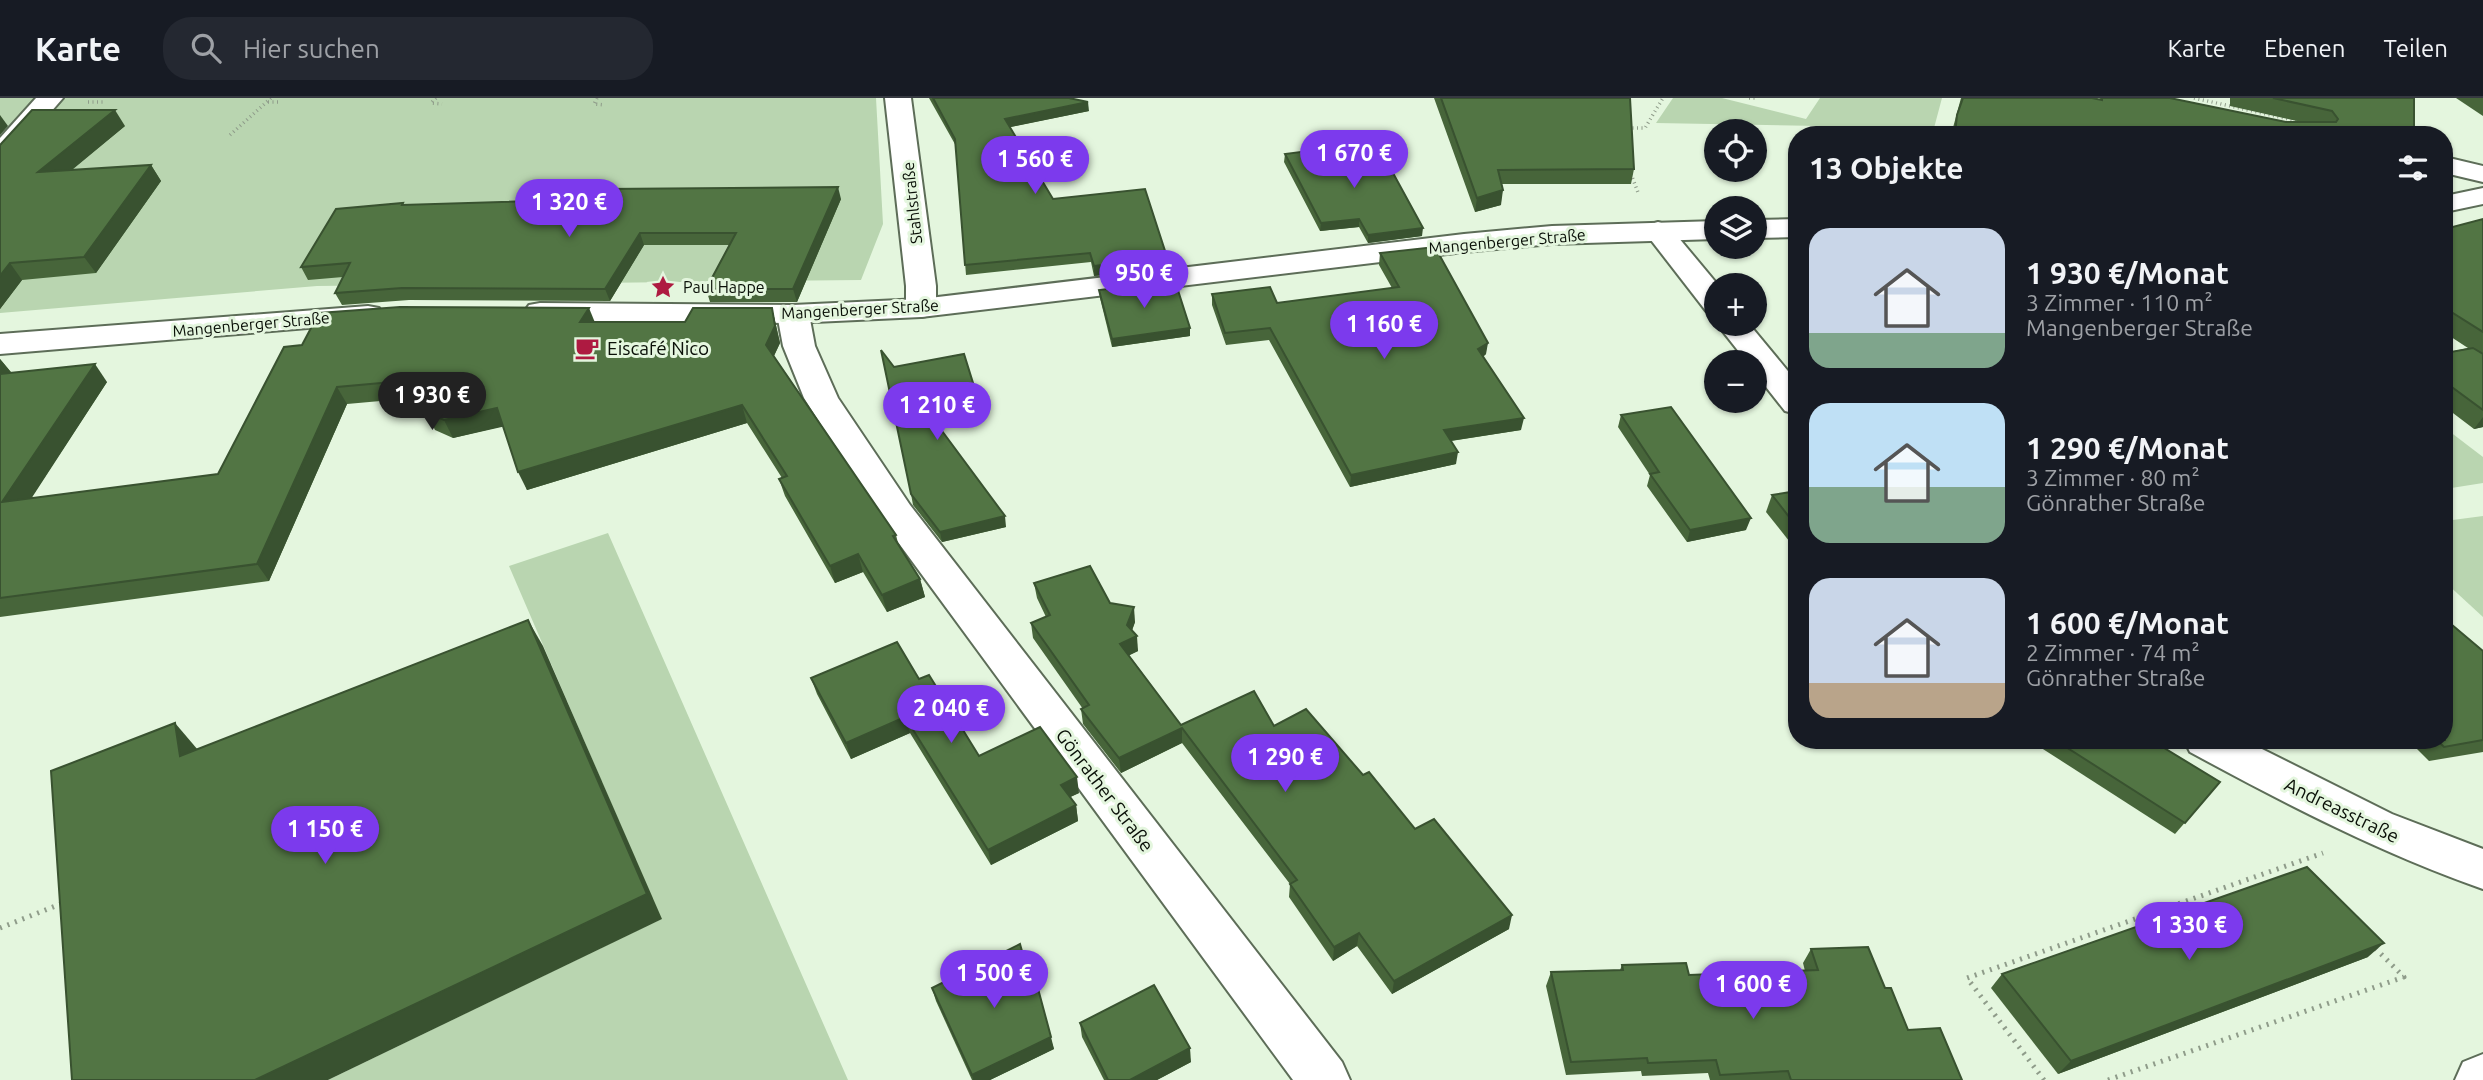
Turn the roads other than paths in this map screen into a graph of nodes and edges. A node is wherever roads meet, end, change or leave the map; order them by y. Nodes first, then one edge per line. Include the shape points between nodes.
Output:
1 (50, 98) edge
2 (898, 98) edge
3 (0, 155) edge
4 (2453, 167) edge
5 (2483, 174) edge
6 (2483, 196) edge
7 (2453, 202) edge
8 (1788, 228) edge
9 (1767, 229) edge
10 (1704, 230) edge
11 (1658, 231) junction
12 (1704, 288) edge
13 (921, 308) junction
14 (505, 312) edge
15 (396, 313) edge
16 (793, 314) junction
17 (1743, 336) edge
18 (0, 344) edge
19 (1788, 393) edge
20 (2222, 749) edge
21 (2483, 869) edge
22 (1324, 1080) edge

1 - 3 street
2 - 13 street, Stahlstraße
4 - 5 street
6 - 7 street
8 - 9 street
10 - 11 street, Mangenberger Straße
11 - 12 street
11 - 13 street, Mangenberger Straße via 1464,243
13 - 16 street, Mangenberger Straße
14 - 16 street, Mangenberger Straße
15 - 18 street, Mangenberger Straße
16 - 22 street, Gönrather Straße via 799,346 821,398 897,514
17 - 19 street
20 - 21 street, Andreasstraße via 2357,820

